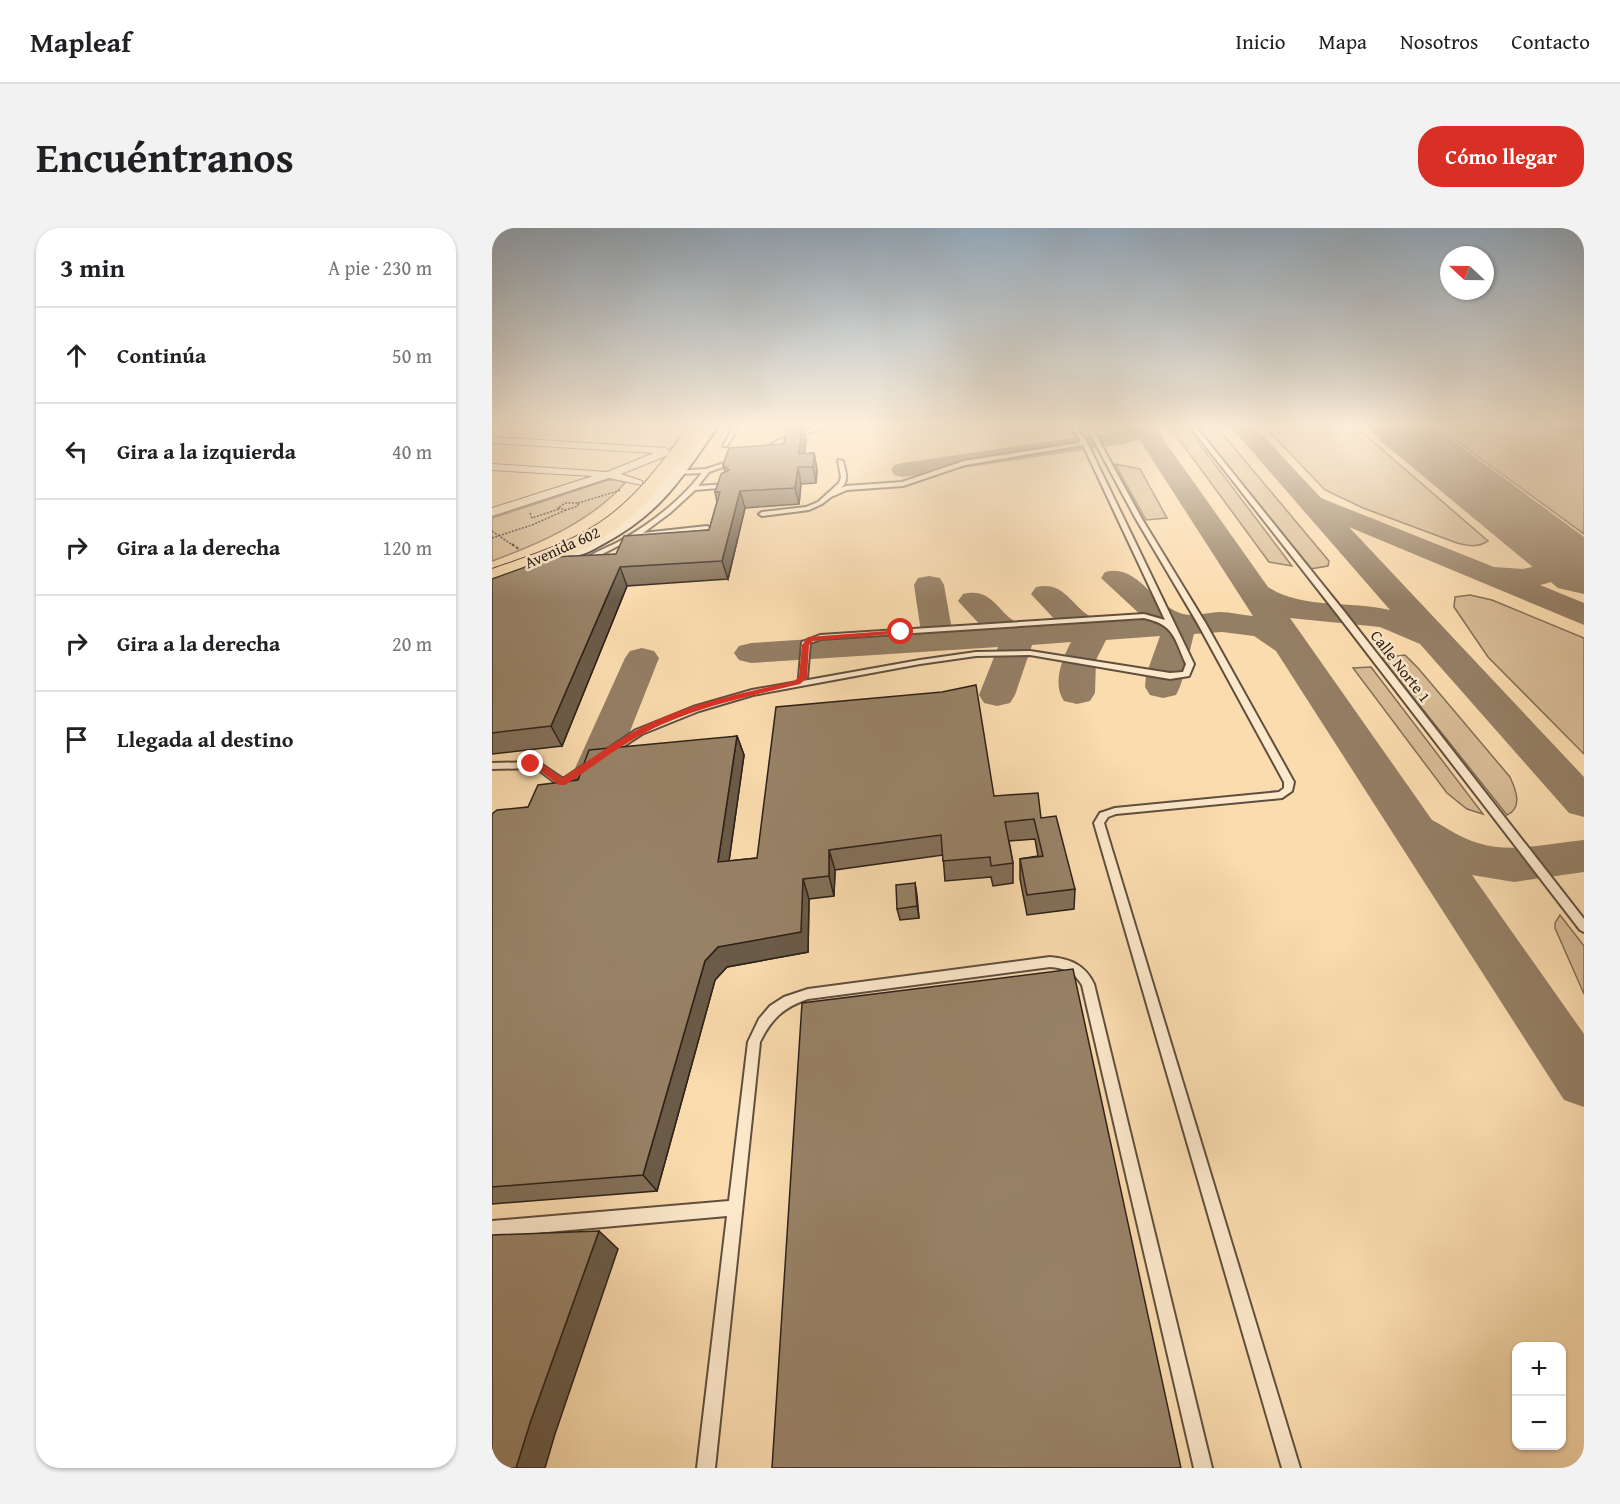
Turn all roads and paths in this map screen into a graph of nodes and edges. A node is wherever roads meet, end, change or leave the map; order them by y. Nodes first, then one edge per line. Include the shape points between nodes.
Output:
1 (586, 484) edge
2 (638, 484) joint
3 (651, 484) edge
4 (667, 484) edge
5 (697, 484) edge
6 (842, 484) edge
7 (850, 484) edge
8 (904, 484) edge
9 (1104, 484) edge
10 (1120, 484) edge
11 (1238, 484) edge
12 (728, 486) edge
13 (857, 487) junction
14 (694, 488) junction
15 (830, 495) junction
16 (492, 499) edge
17 (578, 503) junction
18 (527, 507) junction
19 (559, 509) junction
20 (566, 510) junction
21 (492, 512) edge
22 (762, 514) dead end
23 (532, 518) junction
24 (532, 525) junction
25 (707, 528) edge
26 (492, 531) edge
27 (636, 535) junction
28 (498, 536) junction
29 (492, 538) edge
30 (558, 543) junction
31 (524, 553) junction
32 (581, 562) edge
33 (492, 564) edge
34 (492, 569) edge
35 (492, 576) edge
36 (492, 584) edge
37 (1159, 600) junction
38 (1144, 616) junction
39 (1172, 626) junction
40 (803, 678) junction
41 (816, 681) junction
42 (790, 686) junction
43 (492, 766) edge
44 (562, 783) junction
45 (544, 796) edge
46 (1584, 927) edge
47 (735, 1208) junction
48 (492, 1228) edge
49 (706, 1468) edge
50 (1203, 1468) edge
51 (1291, 1468) edge

1 - 18 street
2 - 17 path
2 - 30 main road, Avenida 602 via 605,515
3 - 35 main road, Avenida 602 via 615,521 570,546
4 - 36 main road via 651,504 618,528 570,553
5 - 14 lane
6 - 15 lane
7 - 13 lane
8 - 13 lane
9 - 37 lane
10 - 51 lane via 1289,782 1289,789 1282,795 1115,811 1104,815 1099,823
11 - 46 lane, Calle Norte 1
12 - 14 lane
13 - 15 lane
14 - 27 lane
15 - 22 lane via 807,509
16 - 18 street
17 - 19 path via 564,503
17 - 20 path
18 - 21 street
18 - 23 path
19 - 20 path
19 - 23 path
20 - 24 path
23 - 24 path
24 - 28 path
25 - 27 lane
26 - 28 path
27 - 32 lane
28 - 29 path
28 - 31 path
30 - 31 main road, Avenida 602
30 - 34 main road, Avenida 602
31 - 33 main road, Avenida 602
37 - 38 lane via 1155,610
37 - 39 lane
38 - 39 lane
38 - 40 lane via 814,638 806,644
39 - 41 lane via 1190,666 1186,674 1179,676 1046,655 999,652 956,655
40 - 41 lane
40 - 42 lane
41 - 42 lane
42 - 44 lane via 716,702 659,722
43 - 44 lane via 538,765
44 - 45 lane
47 - 48 lane
47 - 49 lane
47 - 50 lane via 754,1042 773,1008 808,994 1050,962 1074,967 1088,984

